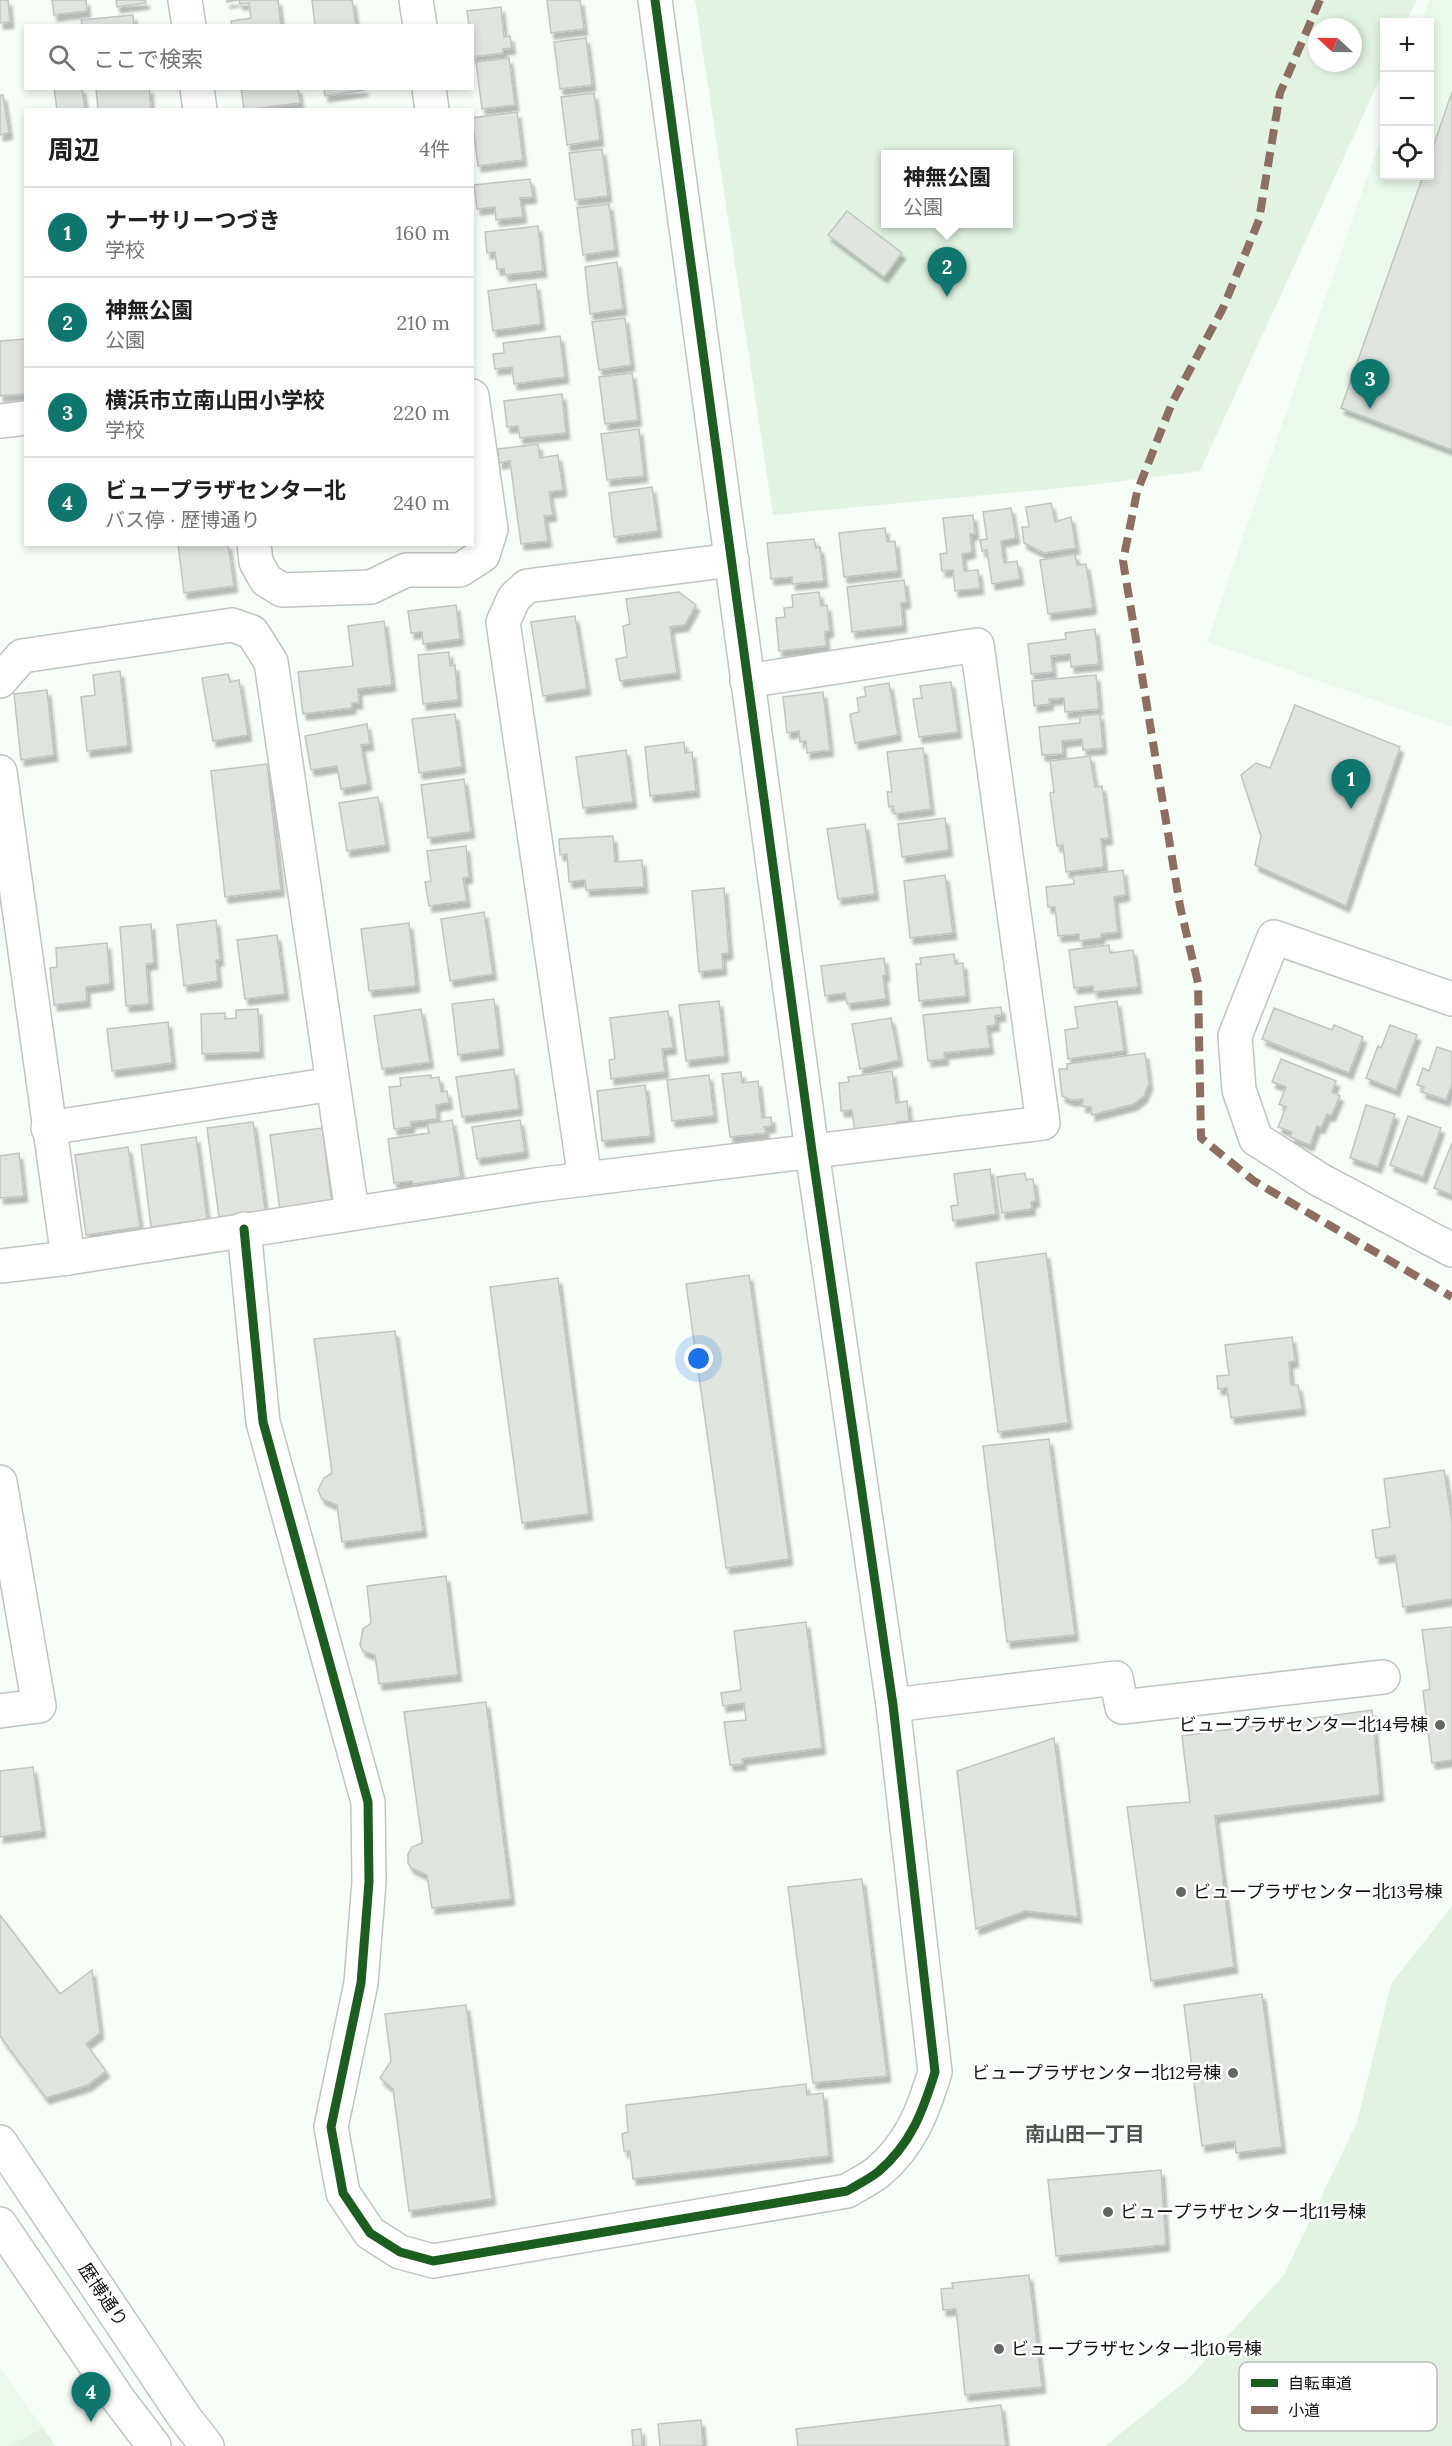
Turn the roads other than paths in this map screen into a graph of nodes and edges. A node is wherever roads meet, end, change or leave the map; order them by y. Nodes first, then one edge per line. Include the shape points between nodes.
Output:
1 (185, 0) edge
2 (416, 0) edge
3 (656, 0) edge
4 (189, 24) edge
5 (420, 24) edge
6 (197, 90) edge
7 (429, 90) edge
8 (200, 108) edge
9 (432, 108) edge
10 (474, 410) edge
11 (24, 418) edge
12 (0, 422) edge
13 (254, 546) edge
14 (732, 560) junction
15 (0, 681) edge
16 (747, 681) junction
17 (0, 772) edge
18 (1452, 999) edge
19 (333, 1084) junction
20 (48, 1128) junction
21 (812, 1151) junction
22 (585, 1179) junction
23 (352, 1212) junction
24 (244, 1229) junction
25 (1452, 1250) edge
26 (68, 1258) junction
27 (0, 1266) edge
28 (0, 1482) edge
29 (1383, 1677) dead end
30 (893, 1705) junction
31 (0, 1711) edge
32 (0, 2142) edge
33 (0, 2224) edge
34 (154, 2446) edge
35 (207, 2446) edge

1 - 4 street
2 - 5 street
3 - 14 street
6 - 8 street
7 - 9 street
10 - 13 street via 491,530 483,555 460,570 406,570 371,587 282,590 266,580 256,561
11 - 12 street
14 - 16 street
14 - 22 street via 527,586 514,598 503,622
15 - 19 street via 22,656 232,625 252,632 271,662
16 - 21 street
16 - 21 street via 977,645 981,669 1043,1123
17 - 20 street
18 - 25 street via 1274,937 1235,1036 1239,1090 1256,1139 1320,1180
19 - 20 street
19 - 23 street
20 - 26 street
21 - 22 street
21 - 30 street
22 - 23 street
23 - 24 street
24 - 26 street
24 - 30 street via 263,1422 368,1802 369,1882 361,1983 331,2127 343,2193 370,2233 400,2252 433,2261 847,2191 878,2172 903,2145 921,2115 935,2072
26 - 27 street
28 - 31 street via 39,1706
29 - 30 street via 1122,1707 1116,1678
32 - 35 street, 歴博通り
33 - 34 street

